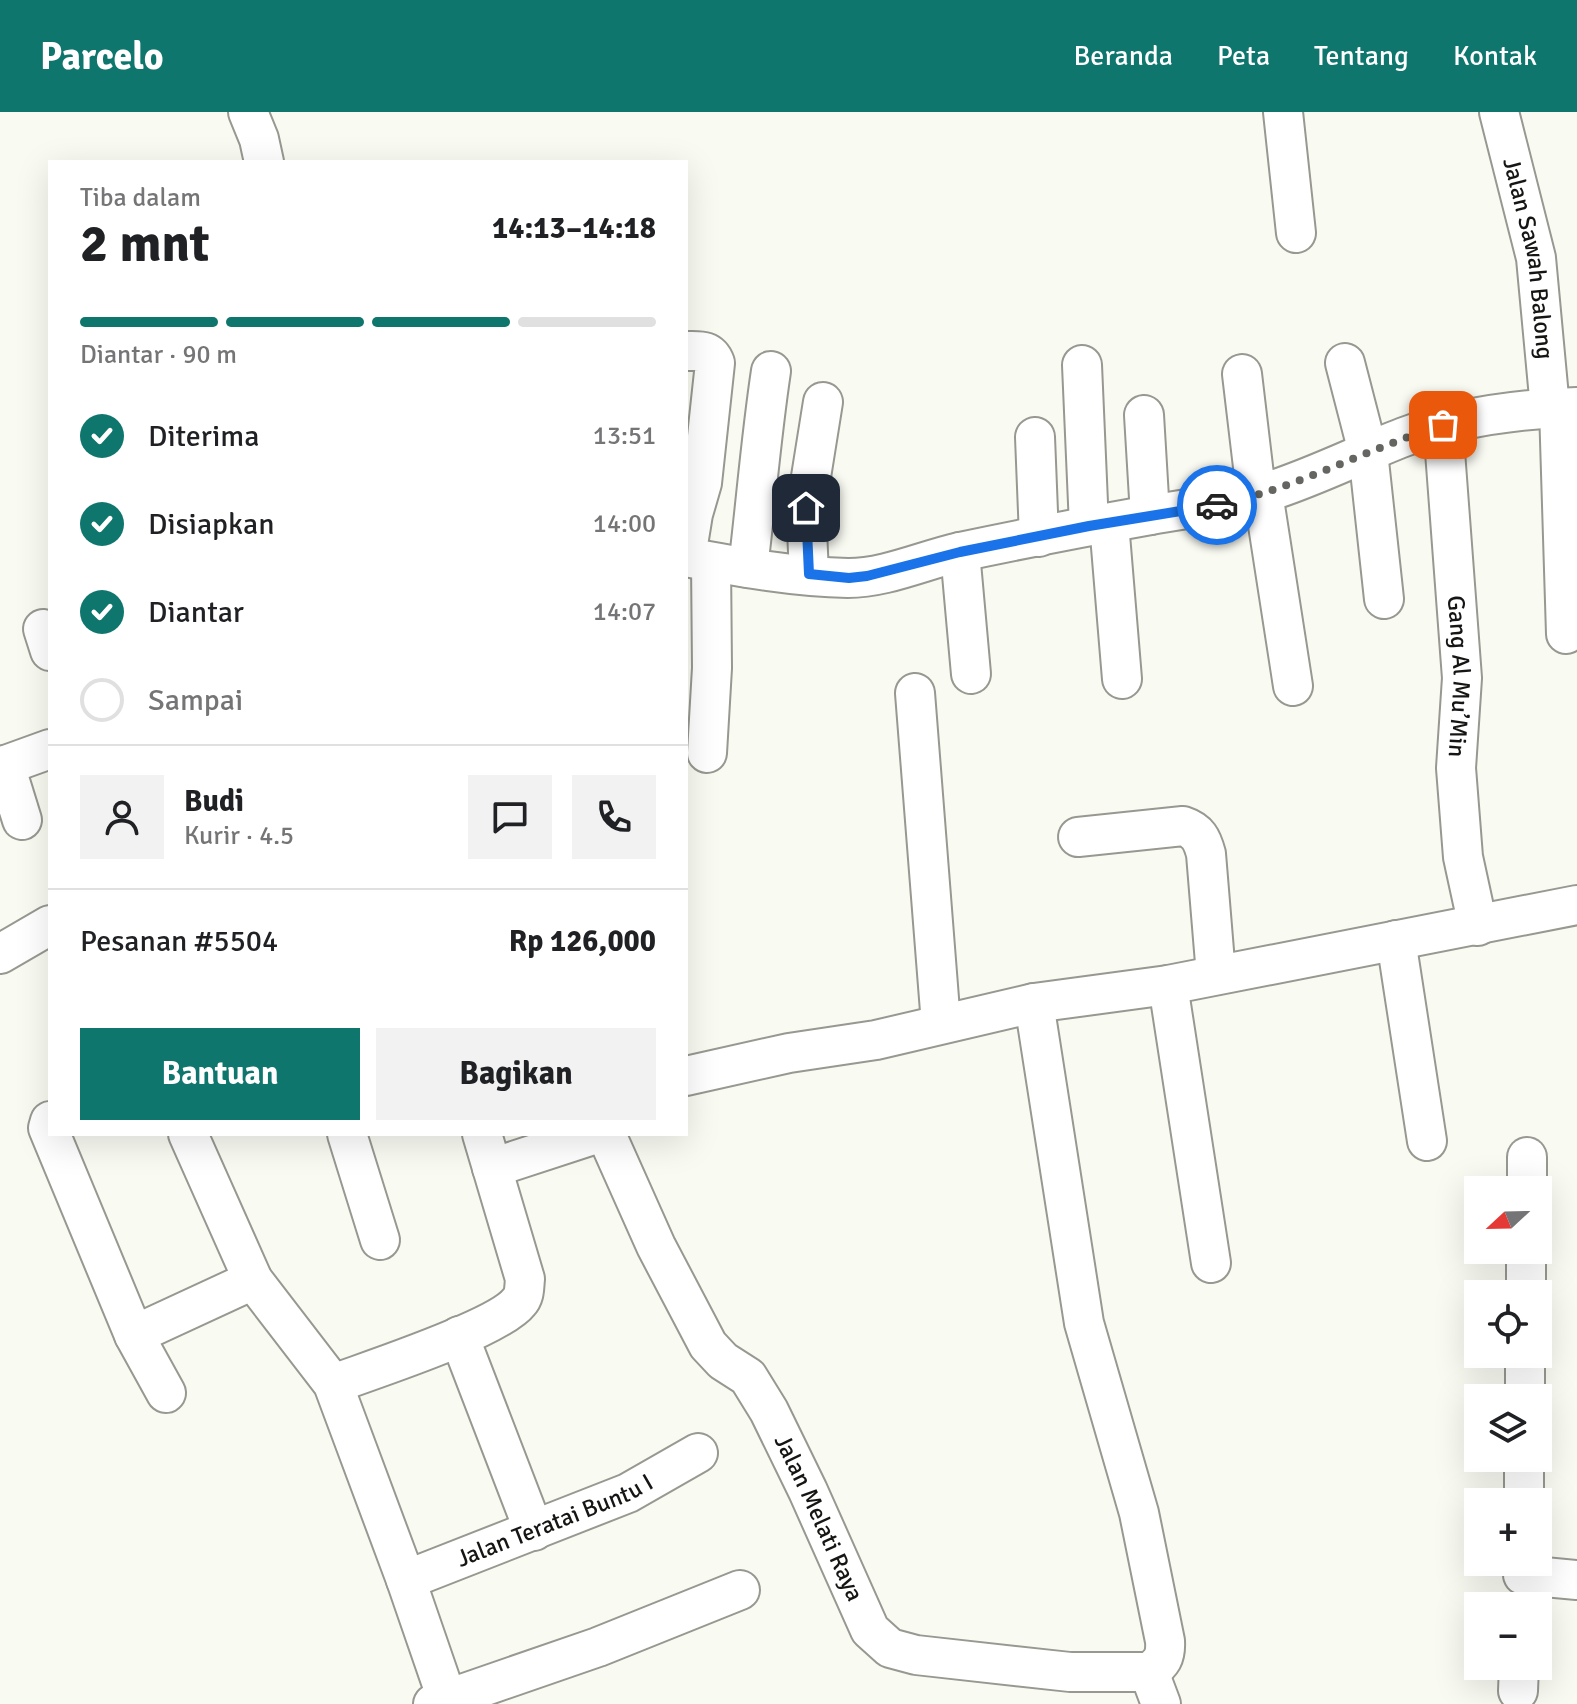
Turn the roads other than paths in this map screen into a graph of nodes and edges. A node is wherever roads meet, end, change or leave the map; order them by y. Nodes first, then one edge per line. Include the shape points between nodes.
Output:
1 (248, 112) edge
2 (1283, 112) edge
3 (1499, 112) edge
4 (264, 160) edge
5 (1296, 233) dead end
6 (688, 351) edge
7 (1345, 363) dead end
8 (1082, 365) dead end
9 (771, 371) dead end
10 (1242, 374) dead end
11 (823, 402) dead end
12 (1562, 408) edge
13 (1144, 415) dead end
14 (1443, 425) junction
15 (1035, 437) dead end
16 (1368, 452) junction
17 (1263, 493) junction
18 (1150, 515) junction
19 (1099, 524) junction
20 (1039, 537) junction
21 (960, 552) junction
22 (694, 559) edge
23 (748, 568) junction
24 (809, 574) junction
25 (1384, 599) dead end
26 (1566, 634) dead end
27 (971, 674) dead end
28 (1122, 679) dead end
29 (1293, 686) dead end
30 (915, 693) dead end
31 (48, 750) edge
32 (707, 753) dead end
33 (3, 766) edge
34 (22, 820) dead end
35 (1078, 837) dead end
36 (1577, 905) edge
37 (48, 926) edge
38 (1478, 926) junction
39 (1396, 940) junction
40 (0, 954) edge
41 (1216, 975) junction
42 (1168, 985) junction
43 (1034, 1003) junction
44 (941, 1024) junction
45 (688, 1076) edge
46 (51, 1136) edge
47 (189, 1136) edge
48 (348, 1136) edge
49 (583, 1136) edge
50 (607, 1136) edge
51 (1427, 1141) dead end
52 (487, 1151) edge
53 (380, 1240) dead end
54 (1211, 1263) dead end
55 (253, 1280) junction
56 (134, 1335) junction
57 (459, 1336) junction
58 (333, 1384) junction
59 (166, 1393) dead end
60 (698, 1453) dead end
61 (534, 1531) junction
62 (406, 1580) junction
63 (1577, 1580) edge
64 (1523, 1581) edge
65 (740, 1590) dead end
66 (1155, 1688) edge
67 (440, 1701) edge

1 - 4 street
2 - 5 street
3 - 12 street, Jalan Sawah Balong via 1536,258
6 - 22 street via 706,351 715,363 702,483 693,514
7 - 16 street
8 - 19 street
9 - 23 street
10 - 17 street via 1254,475
11 - 24 street via 806,508
12 - 14 street
12 - 26 street, Jalan Sawah Balong
13 - 18 street
14 - 16 street
14 - 38 street, Gang Al Mu’Min via 1462,678 1456,768 1463,857
15 - 20 street
16 - 17 street
16 - 25 street
17 - 18 street
17 - 29 street
18 - 19 street
19 - 20 street
19 - 28 street
20 - 21 street
21 - 24 street via 867,576
21 - 27 street
22 - 23 street
22 - 32 street via 712,668
23 - 24 street
30 - 44 street
31 - 33 street
33 - 34 street
35 - 41 street via 1183,826 1194,830 1206,854
36 - 38 street
37 - 40 street
38 - 39 street
39 - 41 street
39 - 51 street
41 - 42 street
42 - 43 street
42 - 54 street
43 - 44 street
43 - 66 street via 1084,1323 1139,1513 1165,1641
44 - 45 street
46 - 56 street
47 - 55 street
48 - 53 street
49 - 52 street
50 - 66 street, Jalan Melati Raya via 708,1345 748,1377 769,1411 870,1630 890,1648 916,1655 1070,1672
52 - 57 street via 525,1279 523,1299 510,1312
55 - 56 street
55 - 58 street
56 - 59 street
57 - 58 street
57 - 61 street
58 - 62 street
60 - 61 street, Jalan Teratai Buntu I via 628,1493
61 - 62 street, Jalan Teratai Buntu I
62 - 67 street
63 - 64 street
65 - 67 street via 598,1647

